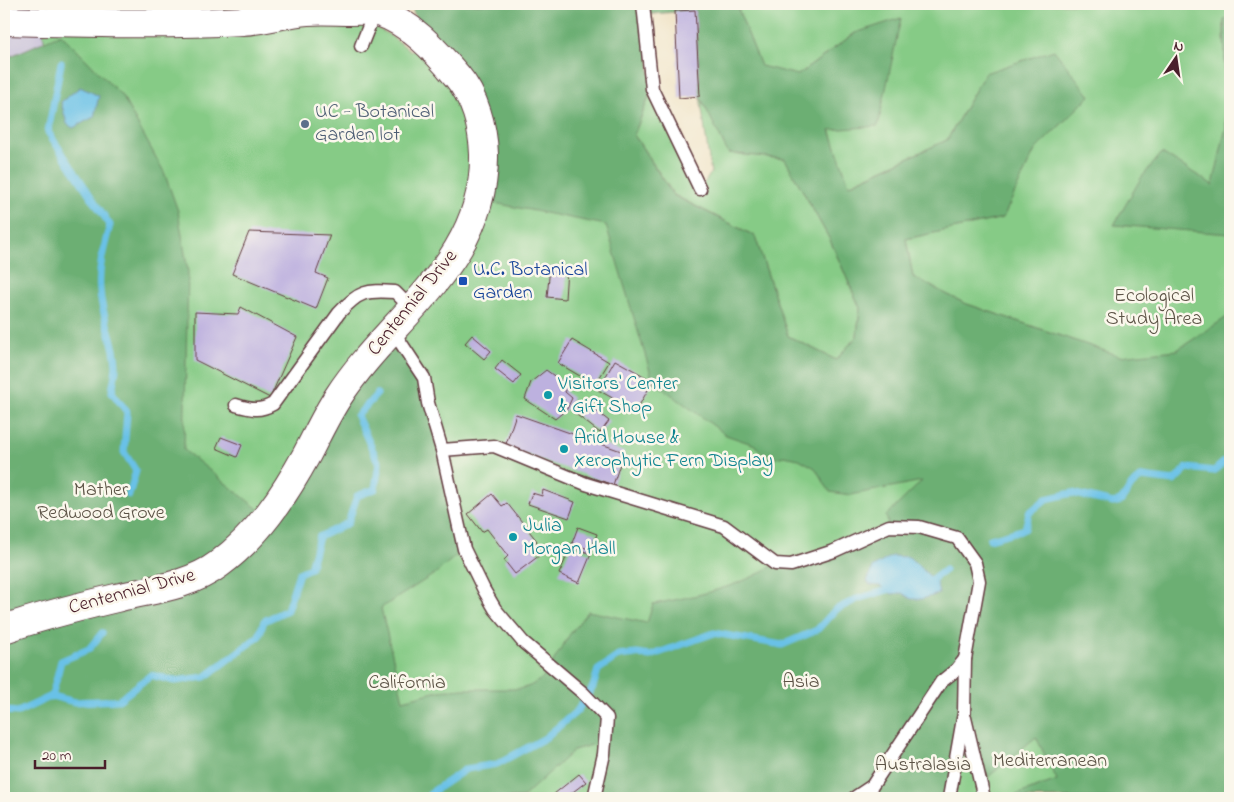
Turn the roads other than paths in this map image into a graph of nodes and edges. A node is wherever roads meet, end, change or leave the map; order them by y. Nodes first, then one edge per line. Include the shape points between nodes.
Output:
1 (8, 4) edge
2 (643, 4) edge
3 (4, 6) edge
4 (306, 7) edge
5 (375, 11) junction
6 (4, 21) edge
7 (362, 46) dead end
8 (700, 189) dead end
9 (412, 309) junction
10 (393, 331) junction
11 (236, 405) dead end
12 (442, 450) junction
13 (4, 629) edge
14 (965, 660) junction
15 (964, 713) junction
16 (594, 798) edge
17 (854, 798) edge
18 (949, 798) edge
19 (984, 798) edge

1 - 3 lane
2 - 8 lane via 652,88
4 - 5 street, Centennial Drive
4 - 6 street, Centennial Drive via 246,16 112,24
5 - 7 lane
5 - 9 street, Centennial Drive via 399,21 422,39 464,83 477,112 484,141 484,171 470,226 454,257
9 - 10 street, Centennial Drive
9 - 11 lane via 395,292 362,292 339,313 273,404 252,410
10 - 12 lane via 424,378
10 - 13 street, Centennial Drive via 337,398 268,517 244,545 216,567 186,582 45,614
12 - 14 lane via 494,446 586,484 724,526 775,564 791,566 834,552 889,526 920,527 957,538 975,563 979,581
12 - 16 lane via 464,548 495,609 523,642 607,718 604,754
14 - 15 lane
14 - 17 lane via 941,682 872,786
15 - 18 lane
15 - 19 lane

